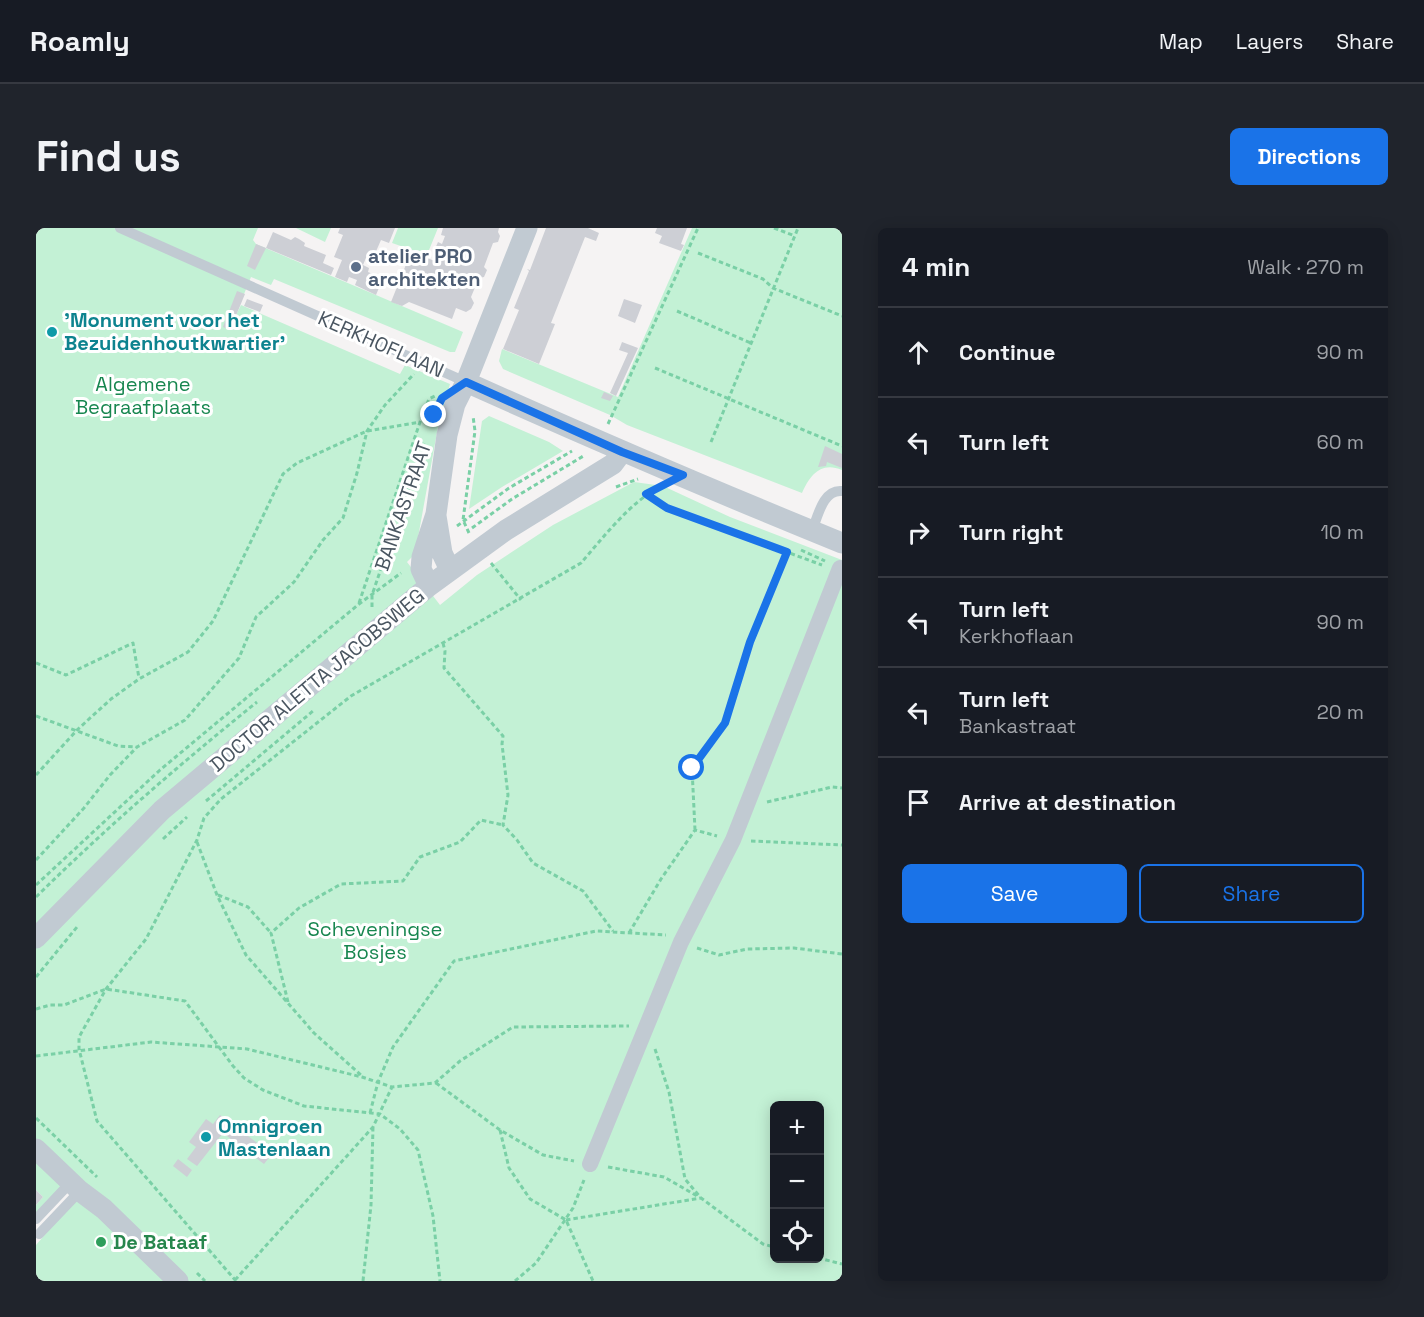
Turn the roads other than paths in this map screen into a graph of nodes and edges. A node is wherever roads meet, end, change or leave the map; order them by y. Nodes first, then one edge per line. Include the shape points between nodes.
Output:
1 (120, 228) edge
2 (527, 228) edge
3 (466, 382) junction
4 (622, 452) junction
5 (842, 491) edge
6 (436, 513) junction
7 (812, 531) junction
8 (842, 543) edge
9 (840, 569) road end
10 (450, 570) junction
11 (429, 586) junction
12 (36, 938) edge
13 (36, 1149) edge
14 (590, 1164) road end
15 (76, 1186) junction
16 (36, 1219) edge
17 (39, 1234) dead end
18 (178, 1281) edge

1 - 3 lane, KERKHOFLAAN
2 - 3 street, BANKASTRAAT
3 - 4 street, KERKHOFLAAN
3 - 6 street, BANKASTRAAT via 447,435
4 - 7 street, KERKHOFLAAN
4 - 10 street, DOCTOR ALETTA JACOBSWEG via 613,464 506,530 485,559
5 - 7 lane via 826,496
6 - 10 street, BANKASTRAAT via 442,553
6 - 11 street, BANKASTRAAT via 422,557 421,569
7 - 8 street, KERKHOFLAAN
9 - 14 street via 733,840 683,940
10 - 11 street, DOCTOR ALETTA JACOBSWEG
11 - 12 street, DOCTOR ALETTA JACOBSWEG via 162,810
13 - 15 street
15 - 16 lane
15 - 17 lane
15 - 18 street

